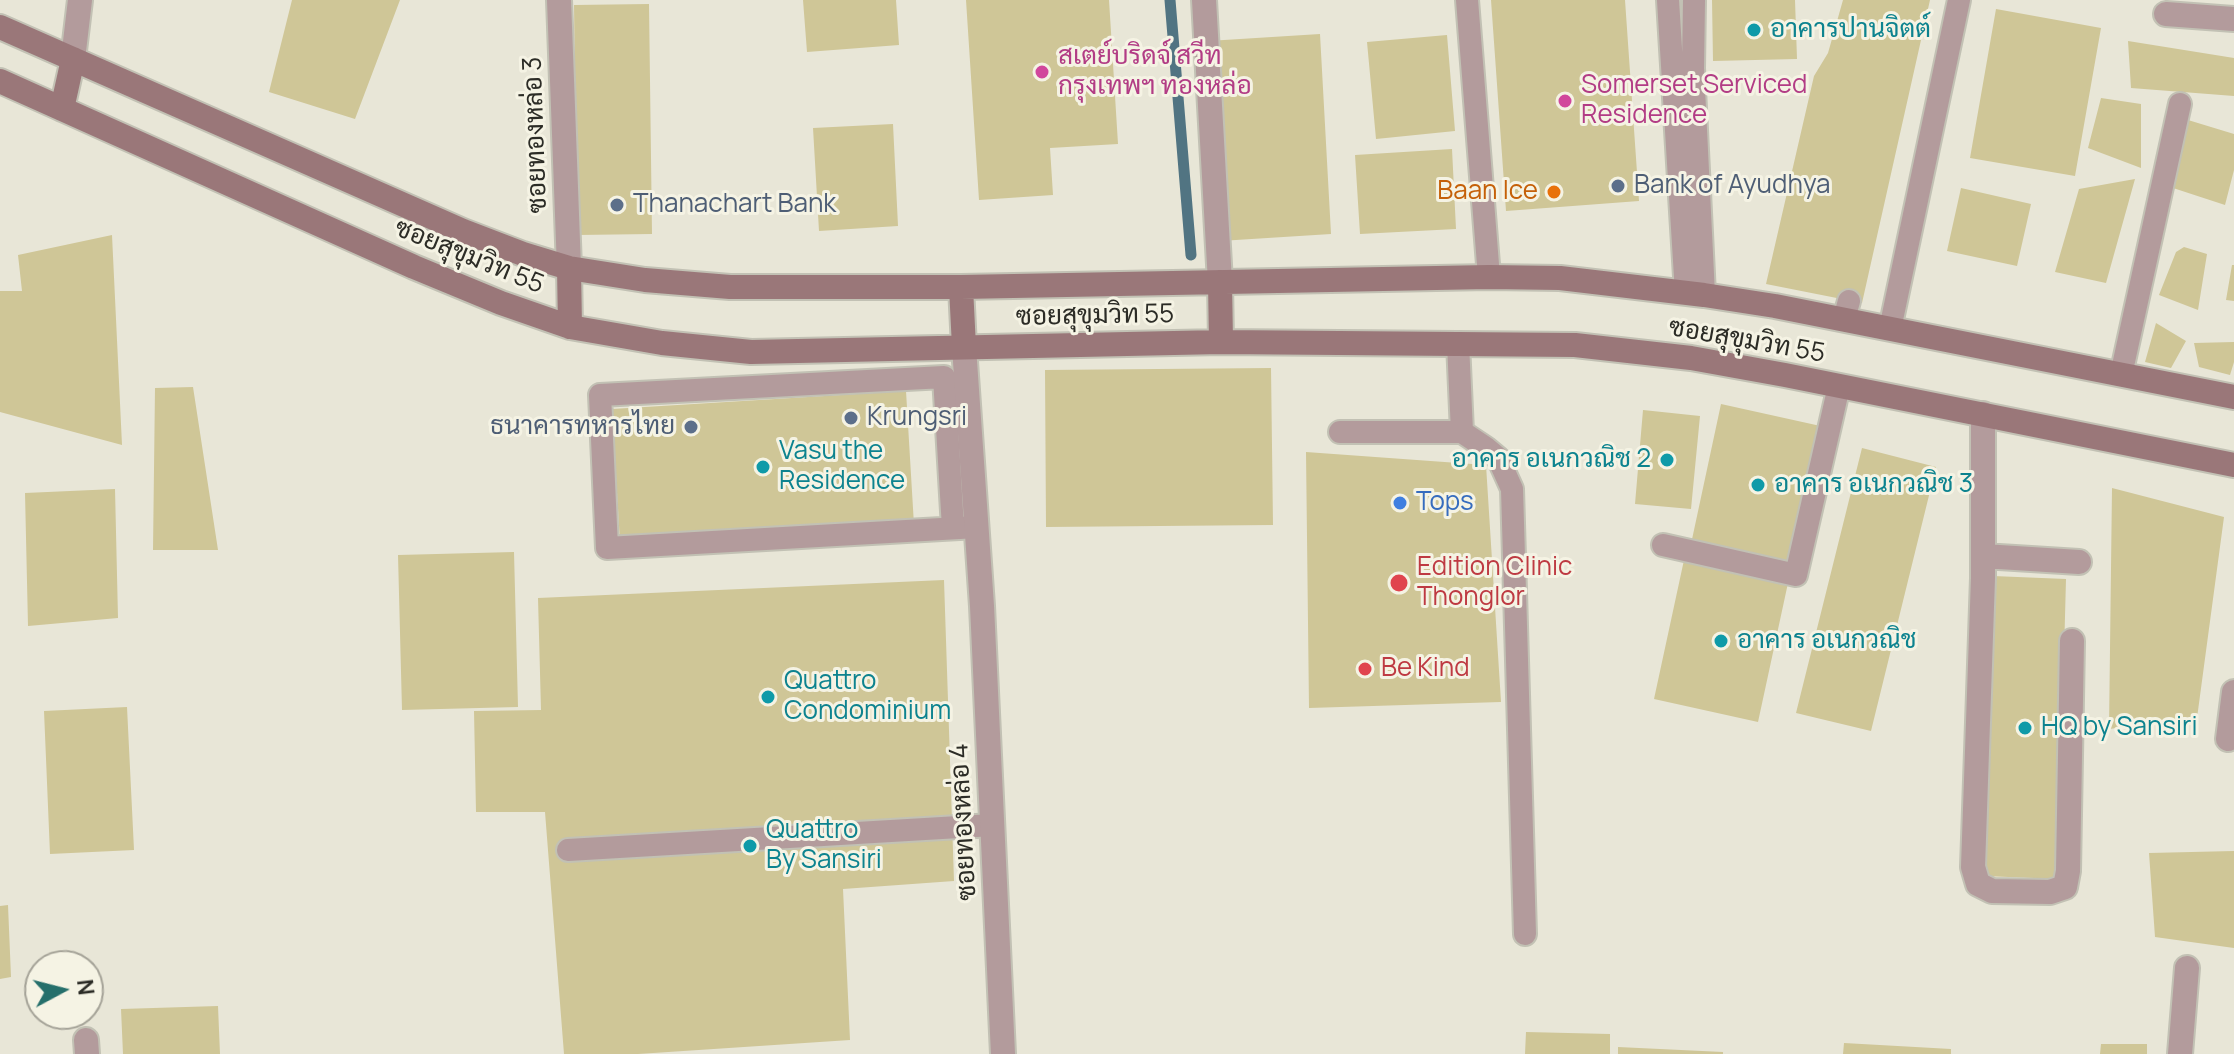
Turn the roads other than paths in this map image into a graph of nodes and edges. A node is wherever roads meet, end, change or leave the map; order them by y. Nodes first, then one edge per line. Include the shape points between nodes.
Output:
1 (80, 0) edge
2 (559, 0) edge
3 (1204, 0) edge
4 (1467, 0) edge
5 (1668, 0) edge
6 (1694, 0) edge
7 (1959, 0) edge
8 (2166, 14) dead end
9 (2234, 19) edge
10 (0, 27) edge
11 (73, 59) junction
12 (0, 81) edge
13 (2180, 104) dead end
14 (62, 109) junction
15 (569, 268) junction
16 (1489, 277) junction
17 (1220, 282) junction
18 (961, 287) junction
19 (1695, 294) junction
20 (570, 327) junction
21 (1890, 329) junction
22 (1221, 342) junction
23 (1458, 343) junction
24 (964, 347) junction
25 (906, 349) junction
26 (804, 350) junction
27 (2121, 375) junction
28 (908, 379) junction
29 (806, 385) junction
30 (1839, 386) junction
31 (2234, 397) edge
32 (1983, 414) junction
33 (1340, 432) dead end
34 (1462, 432) junction
35 (2234, 465) edge
36 (965, 528) junction
37 (1663, 545) dead end
38 (1983, 556) junction
39 (2079, 562) dead end
40 (2072, 641) dead end
41 (2234, 692) edge
42 (2228, 739) dead end
43 (993, 825) junction
44 (568, 850) dead end
45 (1525, 934) dead end
46 (2187, 968) dead end
47 (1003, 1054) edge
48 (2180, 1054) edge

1 - 11 street
2 - 15 street, ซอยทองหล่อ 3
3 - 17 street
4 - 16 lane
5 - 19 lane
6 - 19 lane
7 - 21 lane
8 - 9 street
10 - 11 main road, ซอยสุขุมวิท 55
11 - 14 main road
11 - 15 main road, ซอยสุขุมวิท 55 via 463,231
12 - 14 main road, ซอยสุขุมวิท 55
13 - 27 lane
14 - 20 main road, ซอยสุขุมวิท 55 via 414,267
15 - 18 main road, ซอยสุขุมวิท 55 via 730,287
15 - 20 main road
16 - 17 main road, ซอยสุขุมวิท 55
16 - 19 main road, ซอยสุขุมวิท 55 via 1560,278
17 - 18 main road, ซอยสุขุมวิท 55
17 - 22 main road
18 - 24 main road
19 - 21 main road, ซอยสุขุมวิท 55 via 1846,310
20 - 26 main road, ซอยสุขุมวิท 55 via 751,352
21 - 27 main road, ซอยสุขุมวิท 55
22 - 23 main road, ซอยสุขุมวิท 55
22 - 24 main road, ซอยสุขุมวิท 55
23 - 30 main road, ซอยสุขุมวิท 55 via 1575,345 1691,358
23 - 34 lane
24 - 25 main road, ซอยสุขุมวิท 55
24 - 36 street, ซอยทองหล่อ 4
25 - 26 main road, ซอยสุขุมวิท 55
25 - 28 lane
26 - 29 lane
27 - 31 main road, ซอยสุขุมวิท 55
28 - 29 lane
28 - 36 lane via 944,377
29 - 36 lane via 600,395 607,548
30 - 32 main road, ซอยสุขุมวิท 55
30 - 37 lane via 1796,575
32 - 35 main road, ซอยสุขุมวิท 55
32 - 38 street
33 - 34 lane
34 - 45 lane via 1498,458 1512,489
36 - 43 street, ซอยทองหล่อ 4
38 - 39 street
38 - 40 street via 1973,867 1978,884 1992,891 2050,892 2065,887
41 - 42 street
43 - 44 lane
43 - 47 street, ซอยทองหล่อ 4
46 - 48 street

